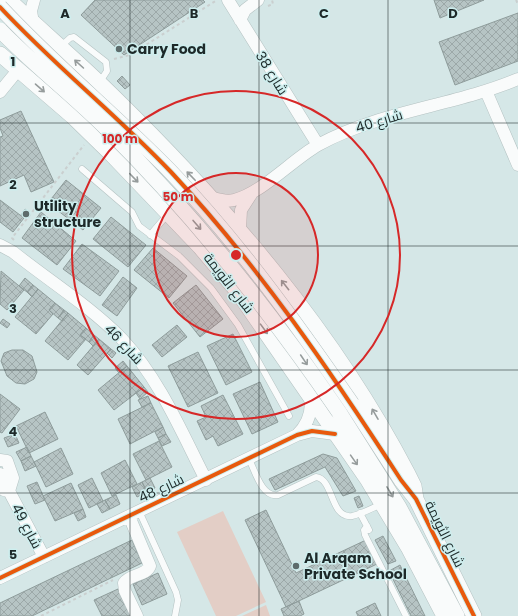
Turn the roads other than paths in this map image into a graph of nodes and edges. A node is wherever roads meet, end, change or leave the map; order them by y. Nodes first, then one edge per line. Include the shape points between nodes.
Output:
1 (34, 0) edge
2 (226, 0) edge
3 (262, 3) edge
4 (8, 4) edge
5 (240, 20) junction
6 (33, 23) junction
7 (0, 30) edge
8 (60, 47) junction
9 (0, 54) edge
10 (18, 70) junction
11 (518, 79) edge
12 (99, 83) junction
13 (486, 91) junction
14 (0, 92) edge
15 (128, 110) junction
16 (72, 116) junction
17 (99, 142) junction
18 (318, 145) junction
19 (518, 165) edge
20 (82, 169) dead end
21 (253, 192) junction
22 (213, 198) junction
23 (168, 214) junction
24 (240, 229) junction
25 (150, 235) junction
26 (0, 245) edge
27 (310, 396) junction
28 (346, 408) junction
29 (289, 416) dead end
30 (335, 434) junction
31 (297, 435) junction
32 (0, 460) edge
33 (249, 460) junction
34 (0, 474) edge
35 (206, 480) junction
36 (4, 490) edge
37 (416, 499) junction
38 (383, 504) junction
39 (360, 513) junction
40 (134, 514) junction
41 (44, 557) junction
42 (0, 578) edge
43 (137, 616) edge
44 (175, 616) edge
45 (406, 616) edge
46 (444, 616) edge
47 (457, 616) edge
48 (474, 616) edge

1 - 4 street via 23,4
1 - 6 street via 31,11
2 - 5 street, شارع 38
3 - 5 street via 246,10
4 - 6 street, شارع الثويمة
4 - 28 street, bridge via 18,26 118,120 196,200 265,283 308,340
5 - 18 street, شارع 38
6 - 8 street, شارع الثويمة
7 -> 28 street, bridge via 106,128 198,225
12 -> 8 street, شارع الثويمة
8 - 12 lane via 74,37 106,62 107,71
9 - 10 street, شارع الثويمة
10 - 14 street
10 -> 16 street, شارع الثويمة
11 - 13 street, شارع 40
12 - 15 street, شارع الثويمة
12 - 16 street via 100,98 96,109
13 - 18 street, شارع 40 via 360,126
13 - 19 street
15 - 17 street via 113,111 103,116 98,125
22 -> 15 street, شارع الثويمة
16 - 17 street, شارع الثويمة
17 -> 23 street, شارع الثويمة
18 - 21 street, شارع 40
20 - 25 lane via 132,212 139,226
21 - 22 street, شارع 40 via 231,200
21 - 24 street, شارع 40 via 241,210
22 - 24 street, شارع الثويمة
23 - 25 lane
23 -> 27 street, شارع الثويمة via 200,247 237,292
37 -> 24 street, شارع الثويمة via 414,486 408,474 361,390 322,334
25 - 29 lane via 190,266 221,300 246,338
26 - 35 street, شارع 46 via 13,252 110,328 131,349 165,398
27 - 30 street, شارع الثويمة
27 - 31 street, شارع 48 via 309,417
28 - 37 street, شارع الثويمة
28 -> 47 street, شارع الثويمة
30 - 31 street, شارع 48 via 312,431
30 -> 38 street, شارع الثويمة
31 - 33 street, شارع 48
32 - 36 street via 7,462 13,478
33 - 35 street, شارع 48
33 - 39 lane via 268,494 278,495 319,477 340,512 351,516
34 - 36 street, شارع 49
35 - 40 street, شارع 48
36 - 41 street, شارع 49
37 - 48 street, شارع الثويمة
38 - 39 lane
38 - 46 street, شارع الثويمة
39 - 45 lane via 368,528 364,530 365,535
40 - 41 street, شارع 48
40 - 43 street via 150,566 124,583
40 - 44 lane via 176,592 178,607
41 - 42 street, شارع 48

